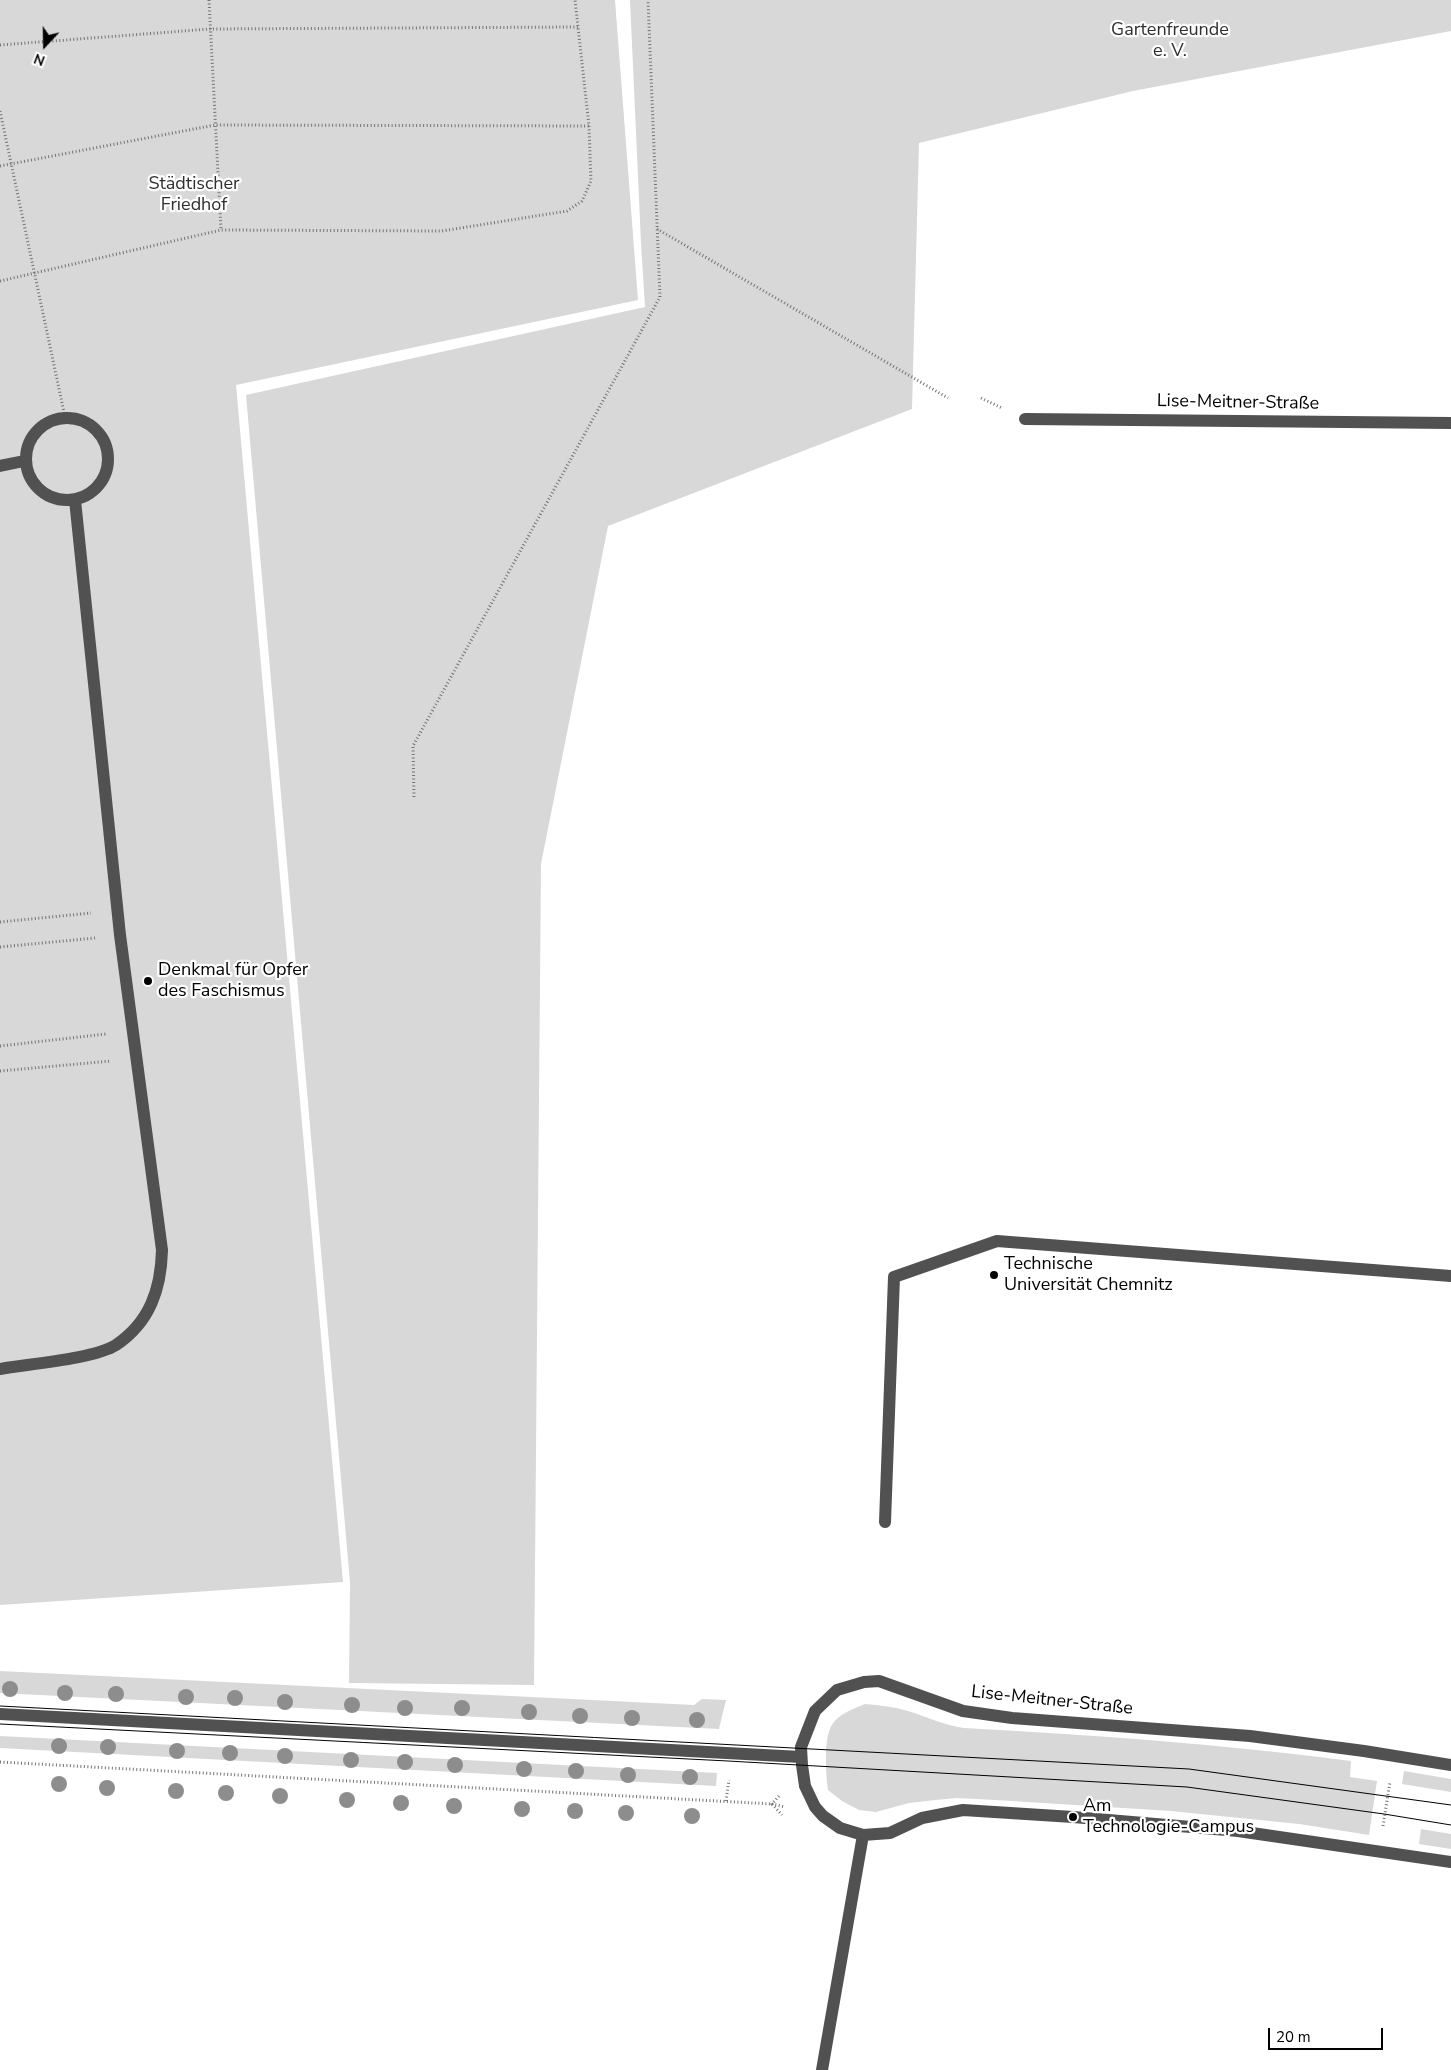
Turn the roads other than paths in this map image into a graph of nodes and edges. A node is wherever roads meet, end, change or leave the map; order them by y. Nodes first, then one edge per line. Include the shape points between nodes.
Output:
1 (1025, 418) dead end
2 (1451, 423) edge
3 (24, 462) junction
4 (0, 466) edge
5 (75, 500) junction
6 (1451, 1276) edge
7 (0, 1369) edge
8 (885, 1522) dead end
9 (0, 1714) edge
10 (801, 1757) junction
11 (1451, 1765) edge
12 (863, 1835) junction
13 (1451, 1862) edge
14 (822, 2070) edge

1 - 2 street, Lise-Meitner-Straße
3 - 4 street
3 - 5 street via 32,484 51,498
3 - 5 street via 28,440 44,423 65,417 82,420 97,430 108,454 103,480 92,493
5 - 7 street via 120,935 162,1250 161,1274 148,1311 135,1328 114,1346 84,1355
6 - 8 street via 997,1241 894,1277
9 - 10 street
10 - 11 street, Lise-Meitner-Straße via 801,1747 814,1711 837,1690 879,1681 963,1711 1012,1718 1250,1736
10 - 12 street, Lise-Meitner-Straße via 805,1786 815,1807 840,1828
12 - 13 street, Lise-Meitner-Straße via 890,1833 922,1818 963,1810 1238,1831
12 - 14 street

